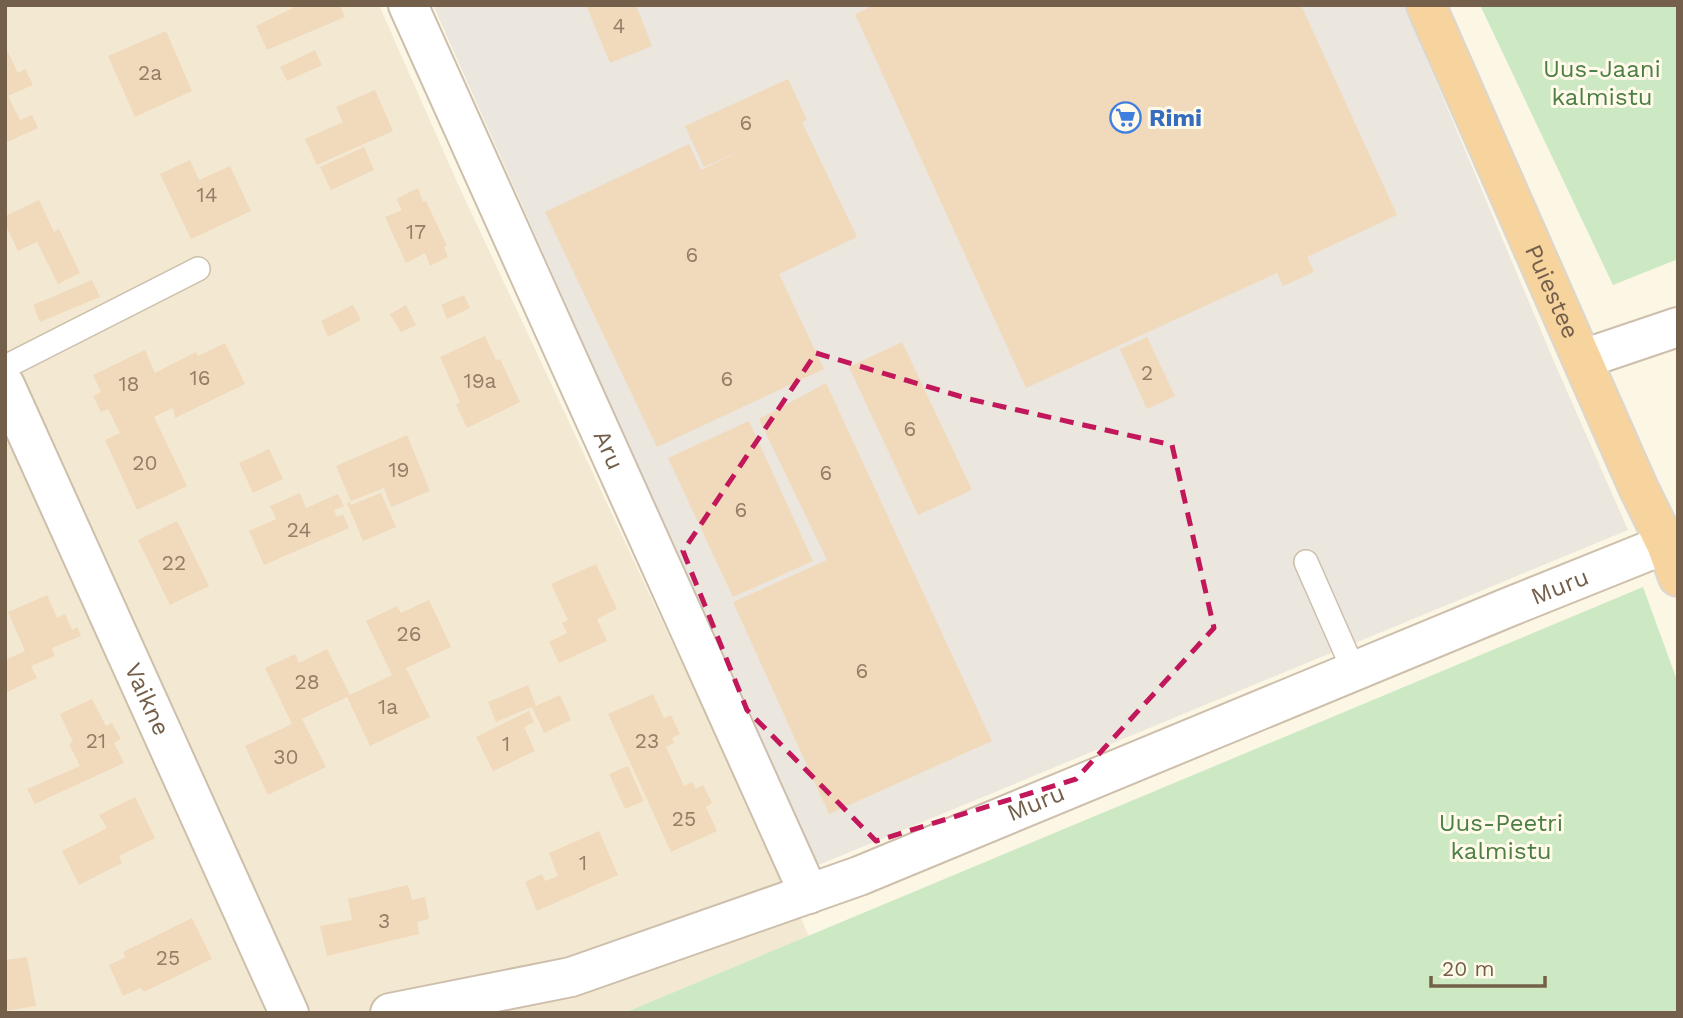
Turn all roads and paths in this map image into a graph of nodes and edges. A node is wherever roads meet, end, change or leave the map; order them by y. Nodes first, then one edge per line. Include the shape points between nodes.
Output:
1 (408, 5) edge
2 (1426, 5) edge
3 (198, 269) dead end
4 (1678, 327) edge
5 (1583, 359) junction
6 (5, 367) edge
7 (5, 385) edge
8 (1672, 561) edge
9 (1306, 562) dead end
10 (1354, 671) junction
11 (809, 894) junction
12 (506, 1001) edge
13 (402, 1012) edge
14 (289, 1013) edge

1 - 11 street, Aru
2 - 5 highway, Puiestee
3 - 6 lane
4 - 5 street
5 - 8 highway, Puiestee
7 - 14 street, Vaikne
8 - 10 street, Muru
9 - 10 lane
10 - 11 street, Muru
11 - 12 street, Muru
12 - 13 street, Muru

